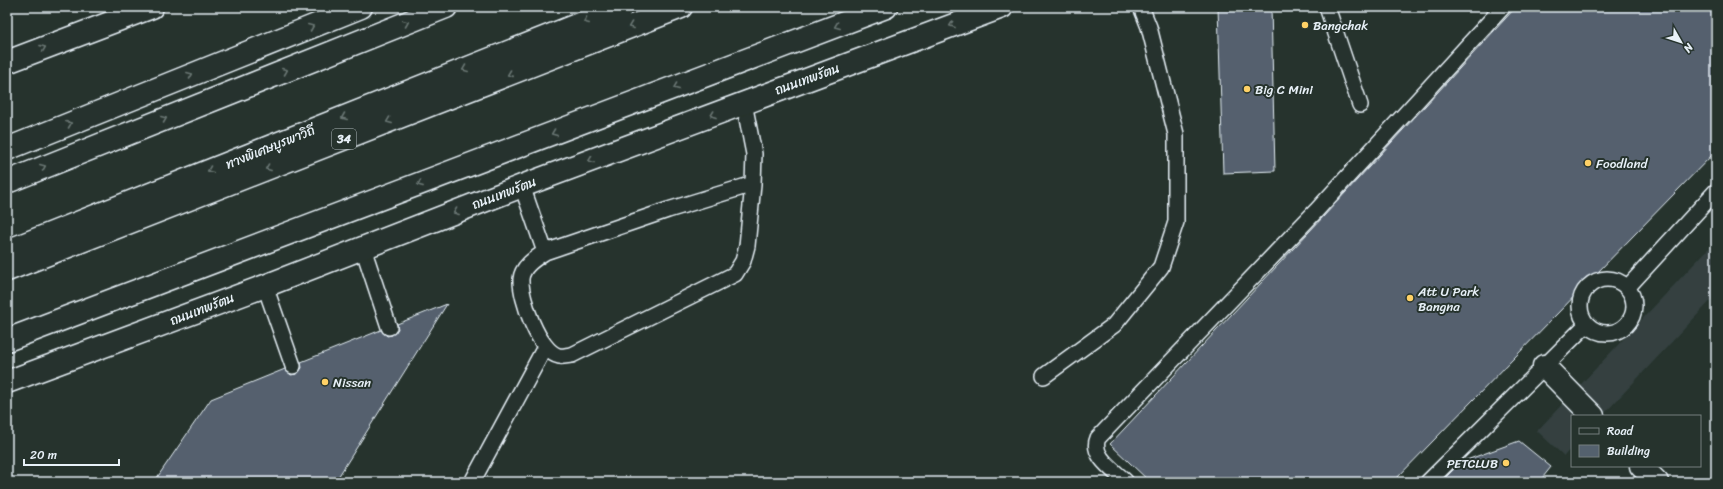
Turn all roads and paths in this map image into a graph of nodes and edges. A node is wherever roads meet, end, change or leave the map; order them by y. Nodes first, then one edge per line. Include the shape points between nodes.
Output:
1 (152, 7) edge
2 (361, 7) edge
3 (446, 7) edge
4 (622, 7) edge
5 (681, 7) edge
6 (886, 7) edge
7 (1002, 7) edge
8 (1141, 7) edge
9 (1327, 7) edge
10 (1503, 7) edge
11 (7, 62) edge
12 (744, 103) junction
13 (1360, 105) dead end
14 (7, 149) edge
15 (7, 182) edge
16 (753, 184) junction
17 (522, 186) junction
18 (1716, 191) edge
19 (363, 248) junction
20 (7, 251) edge
21 (545, 252) junction
22 (7, 270) edge
23 (265, 286) junction
24 (1627, 288) junction
25 (1587, 324) junction
26 (389, 327) dead end
27 (7, 340) edge
28 (545, 347) junction
29 (293, 366) dead end
30 (1544, 366) junction
31 (1044, 376) dead end
32 (7, 382) edge
33 (1591, 415) edge
34 (1642, 467) edge
35 (472, 482) edge
36 (1126, 482) edge
37 (1428, 482) edge
38 (1657, 482) edge

11 -> 1 main road
14 -> 2 main road
15 -> 3 main road
4 -> 20 main road, ทางพิเศษบูรพาวิถี
5 -> 22 main road, 34
6 -> 27 main road
7 -> 12 main road, ถนนเทพรัตน
8 - 31 lane via 1149,27 1176,134 1176,222 1161,267 1114,325
9 - 13 lane
10 - 36 lane via 1316,211 1098,438 1096,448 1099,455
12 - 16 lane via 754,154
12 -> 17 main road, ถนนเทพรัตน
16 - 21 lane
16 - 28 lane via 747,246 743,261 735,274 572,354 559,356
17 -> 19 main road, ถนนเทพรัตน
17 - 21 lane
18 - 24 lane
19 - 23 main road, ถนนเทพรัตน
19 - 26 lane
21 - 28 lane via 529,263 521,278 526,310
23 - 29 lane
23 - 32 main road, ถนนเทพรัตน
24 - 25 lane via 1614,280 1606,279 1590,285 1581,300 1582,317
24 - 25 lane via 1634,306 1628,324 1608,333 1594,330
25 - 30 lane
28 - 35 lane
30 - 33 main road
30 - 37 lane
34 - 38 main road

